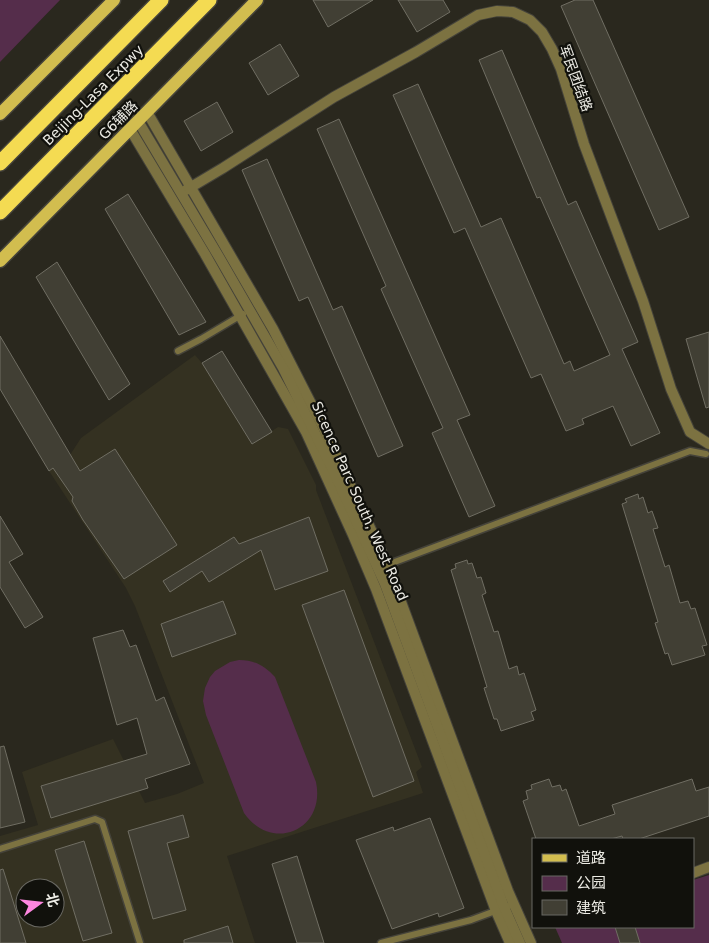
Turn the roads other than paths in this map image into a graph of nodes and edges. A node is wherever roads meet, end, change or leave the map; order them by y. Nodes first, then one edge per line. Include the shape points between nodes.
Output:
1 (114, 0) edge
2 (161, 0) edge
3 (209, 0) edge
4 (257, 0) edge
5 (147, 112) junction
6 (0, 114) edge
7 (134, 125) junction
8 (0, 163) edge
9 (191, 187) junction
10 (181, 193) junction
11 (172, 198) junction
12 (0, 212) edge
13 (0, 262) edge
14 (249, 309) junction
15 (178, 351) dead end
16 (708, 449) edge
17 (378, 568) junction
18 (0, 849) edge
19 (709, 868) edge
20 (694, 872) edge
21 (505, 907) junction
22 (518, 926) edge
23 (140, 943) edge
24 (381, 943) edge
25 (510, 943) edge
26 (520, 943) edge
27 (531, 943) edge

1 - 6 main road
2 - 8 highway, Beijing-Lasa Expwy
3 - 12 highway, Beijing-Lasa Expwy
4 - 5 main road, G6辅路
5 - 7 main road, G6辅路
5 - 9 street
7 - 10 street, Sicence Parc South, West Road
7 - 11 street
7 - 13 main road, G6辅路
9 - 10 street, 军民团结路
9 - 14 street
9 - 16 street, 军民团结路 via 334,97 478,15 513,12 530,20 542,32 561,69 584,144 643,302 671,389 690,432
10 - 11 street, 军民团结路
10 - 14 street, Sicence Parc South, West Road
11 - 14 street
14 - 15 lane
14 - 17 street, Sicence Parc South, West Road via 298,397
16 - 17 lane via 690,451
17 - 21 street, Sicence Parc South, West Road
18 - 23 lane via 95,819 102,822
19 - 20 street
21 - 22 street, Sicence Parc South, West Road
21 - 24 lane
22 - 25 street
22 - 26 street, Sicence Parc South, West Road
22 - 27 street

